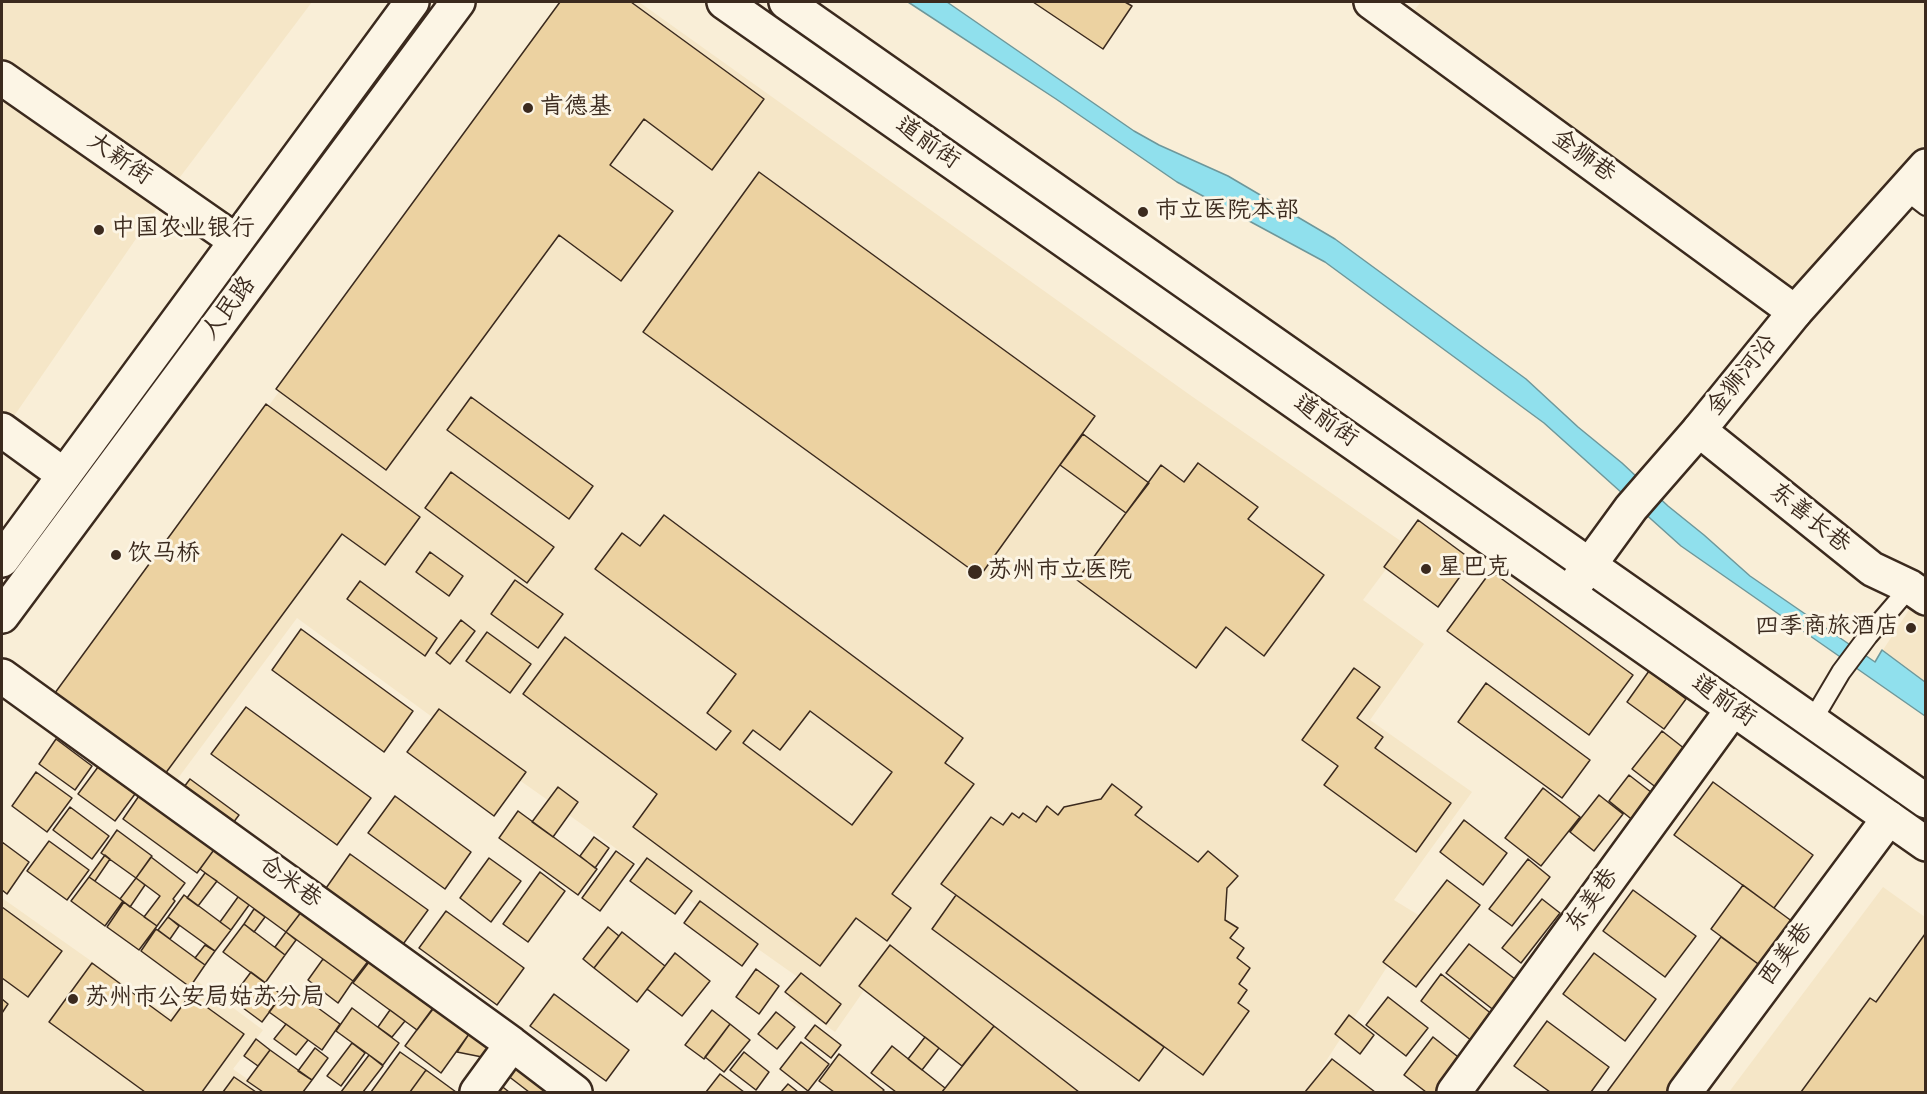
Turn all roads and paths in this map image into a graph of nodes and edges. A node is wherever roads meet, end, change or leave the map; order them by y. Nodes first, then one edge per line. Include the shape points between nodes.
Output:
1 (412, 2) edge
2 (458, 2) edge
3 (724, 2) edge
4 (786, 2) edge
5 (1386, 6) edge
6 (2, 78) edge
7 (1918, 187) edge
8 (236, 241) junction
9 (1795, 312) junction
10 (2, 430) edge
11 (1699, 430) junction
12 (64, 475) junction
13 (2, 560) edge
14 (1590, 566) junction
15 (1918, 592) edge
16 (1569, 593) junction
17 (2, 616) edge
18 (2, 676) edge
19 (1733, 709) junction
20 (1812, 721) junction
21 (1926, 801) edge
22 (1889, 818) junction
23 (1926, 844) edge
24 (512, 1044) junction
25 (477, 1092) edge
26 (575, 1092) edge
27 (1454, 1092) edge
28 (1685, 1092) edge

1 - 8 main road, 人民路
2 - 17 main road, 人民路
3 - 16 main road, 道前街
4 - 14 main road, 道前街
5 - 9 main road, 金狮巷
6 - 8 main road, 大新街
7 - 9 main road, 金狮河沿
8 - 12 main road, 人民路
9 - 11 main road, 金狮河沿
10 - 12 main road
11 - 14 main road, 金狮河沿 via 1631,508
11 - 15 main road, 东善长巷 via 1872,569
12 - 13 main road, 人民路
14 - 16 main road, 金狮河沿
14 - 20 main road, 道前街
15 - 20 lane via 1868,636
16 - 19 main road, 道前街
18 - 24 main road, 仓米巷
19 - 22 main road, 道前街
19 - 27 main road, 东美巷
20 - 21 main road, 道前街
22 - 23 main road, 道前街
22 - 28 main road, 西美巷
24 - 25 main road
24 - 26 main road, 仓米巷

